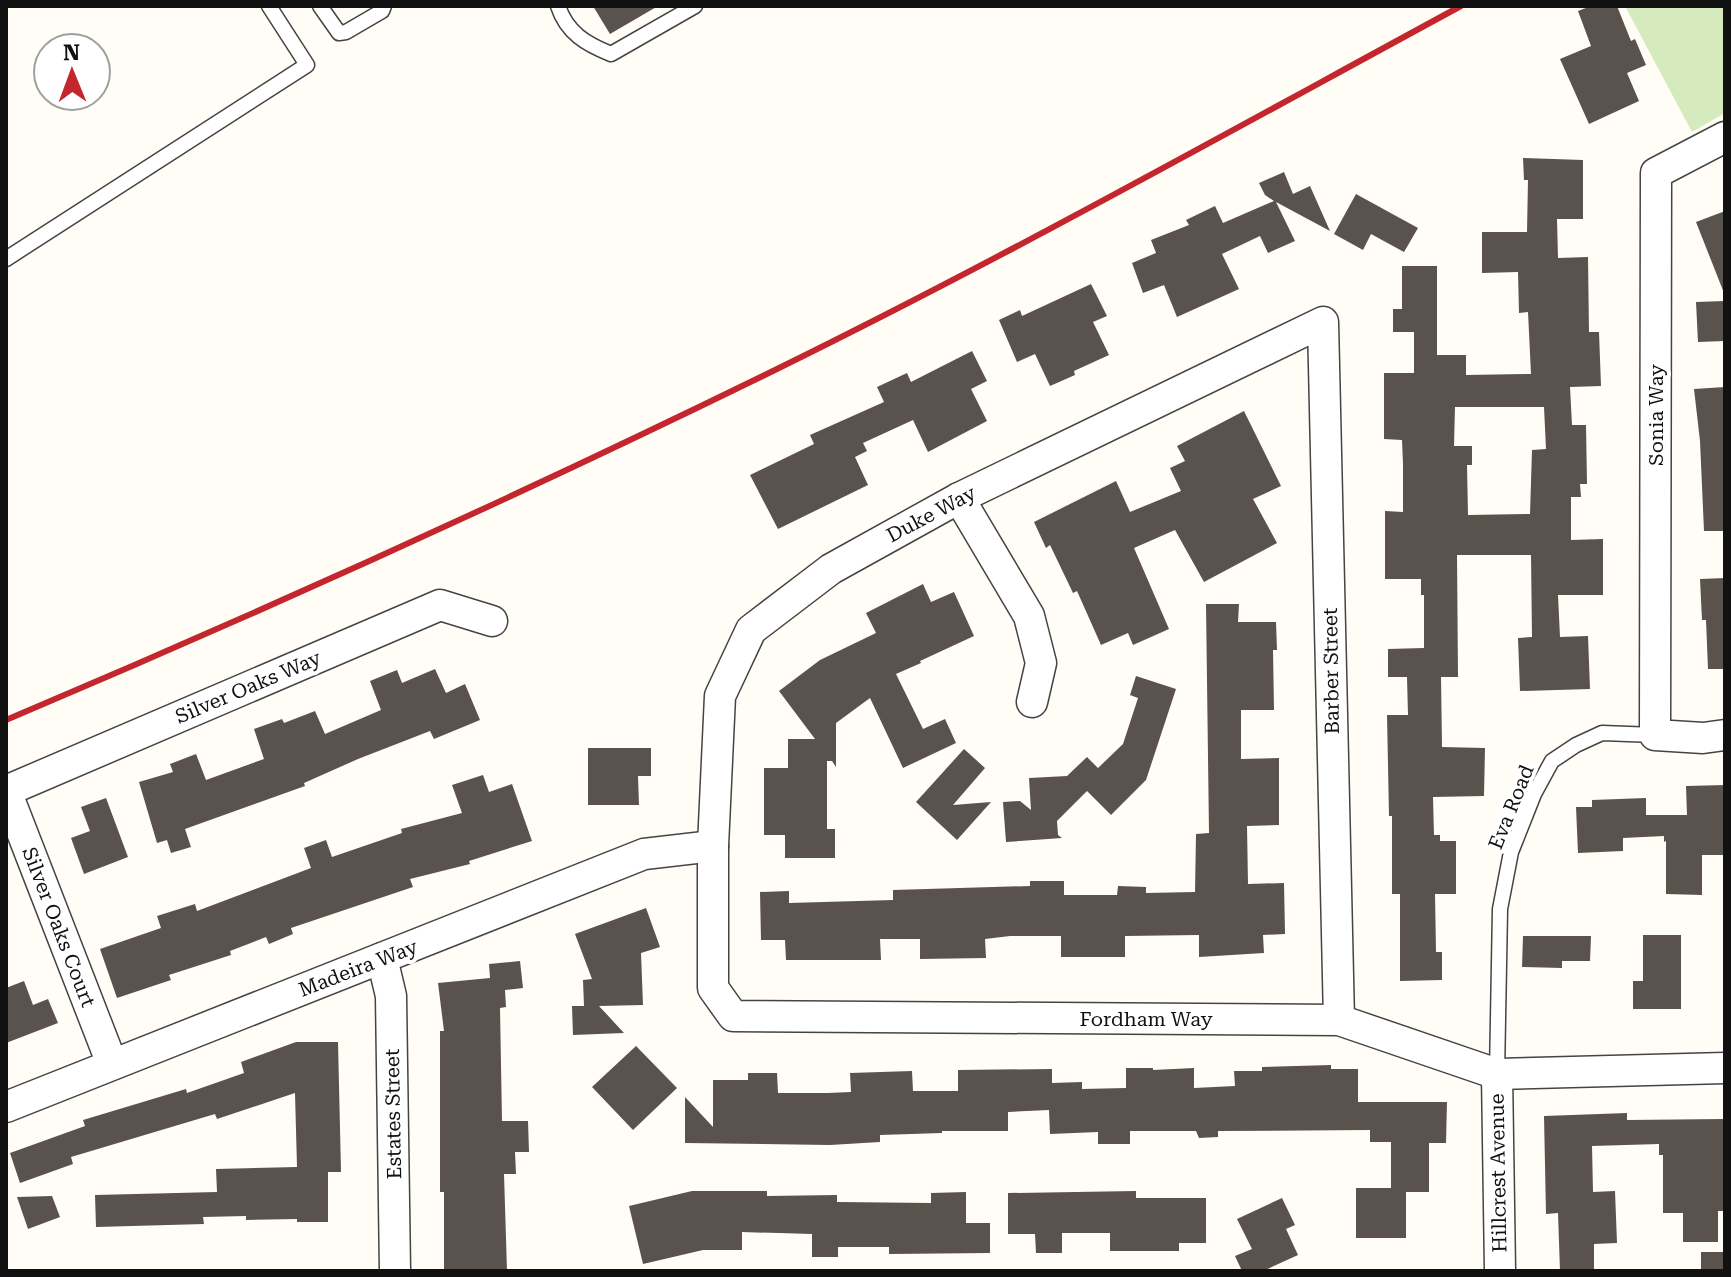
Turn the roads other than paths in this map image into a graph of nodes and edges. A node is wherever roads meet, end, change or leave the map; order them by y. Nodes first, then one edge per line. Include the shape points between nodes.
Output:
1 (269, 6) edge
2 (320, 6) edge
3 (384, 6) edge
4 (558, 6) edge
5 (695, 6) edge
6 (1725, 137) edge
7 (6, 259) edge
8 (1323, 322) joint
9 (959, 498) junction
10 (492, 621) dead end
11 (1032, 702) dead end
12 (1655, 735) junction
13 (1725, 735) edge
14 (6, 791) edge
15 (713, 846) junction
16 (382, 958) junction
17 (1339, 1020) junction
18 (112, 1064) junction
19 (1725, 1068) edge
20 (1497, 1074) junction
21 (6, 1107) edge
22 (395, 1271) edge
23 (1500, 1271) edge

1 - 7 lane via 307,65
2 - 3 lane via 339,33
4 - 5 lane via 563,22 586,44 611,54
6 - 12 street, Sonia Way via 1656,173
8 - 9 street, Duke Way
8 - 17 street, Barber Street
9 - 11 street via 1029,616 1041,663
9 - 15 street, Duke Way via 831,569 751,630 720,696
10 - 14 street, Silver Oaks Way via 440,605
12 - 13 street
12 - 20 lane, Eva Road via 1602,733 1576,745 1552,761 1534,794 1511,852 1500,909
14 - 18 street, Silver Oaks Court
15 - 16 street, Madeira Way via 644,854
15 - 17 street, Fordham Way via 713,988 733,1016
16 - 18 street, Madeira Way
16 - 22 street, Estates Street via 391,996
17 - 20 street, Fordham Way
18 - 21 street, Madeira Way
19 - 20 street, Fordham Way
20 - 23 street, Hillcrest Avenue

